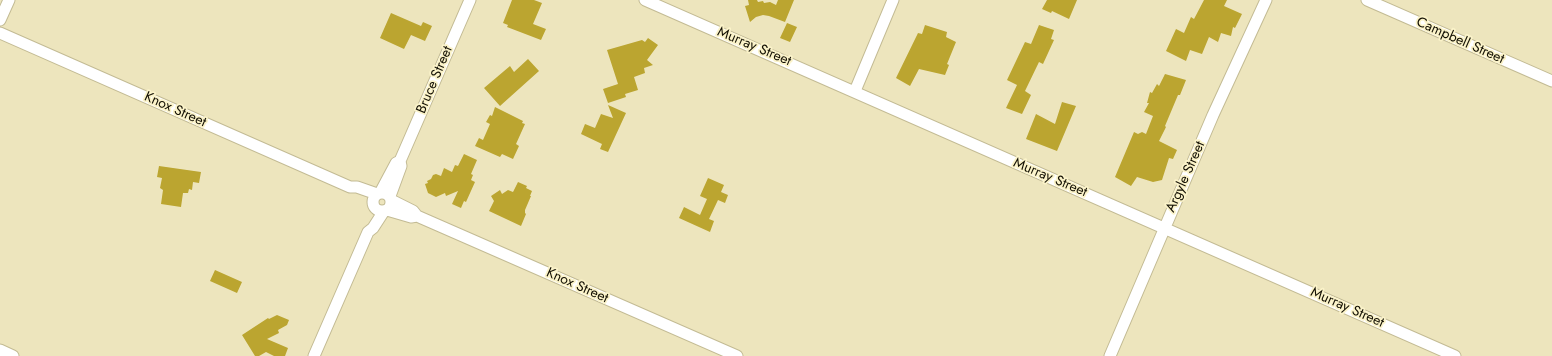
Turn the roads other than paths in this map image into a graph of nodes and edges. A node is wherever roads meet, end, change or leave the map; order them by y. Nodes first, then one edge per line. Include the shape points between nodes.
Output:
1 (9, 0) edge
2 (470, 0) edge
3 (645, 0) edge
4 (893, 0) edge
5 (1266, 0) edge
6 (1368, 0) edge
7 (0, 20) edge
8 (0, 33) edge
9 (1552, 81) edge
10 (855, 91) junction
11 (382, 202) junction
12 (1164, 227) junction
13 (0, 350) edge
14 (13, 356) edge
15 (314, 356) edge
16 (737, 356) edge
17 (1110, 356) edge
18 (1455, 356) edge

1 - 7 street
2 - 11 street, Bruce Street via 400,161 401,166
3 - 10 street, Murray Street
4 - 10 street
5 - 12 street, Argyle Street
6 - 9 street, Campbell Street
8 - 11 street, Knox Street via 357,187
10 - 12 street, Murray Street
11 - 15 street, Bruce Street via 368,226 368,232
11 - 16 street, Knox Street via 413,211 417,216
12 - 17 street, Argyle Street
12 - 18 street, Murray Street
13 - 14 street

